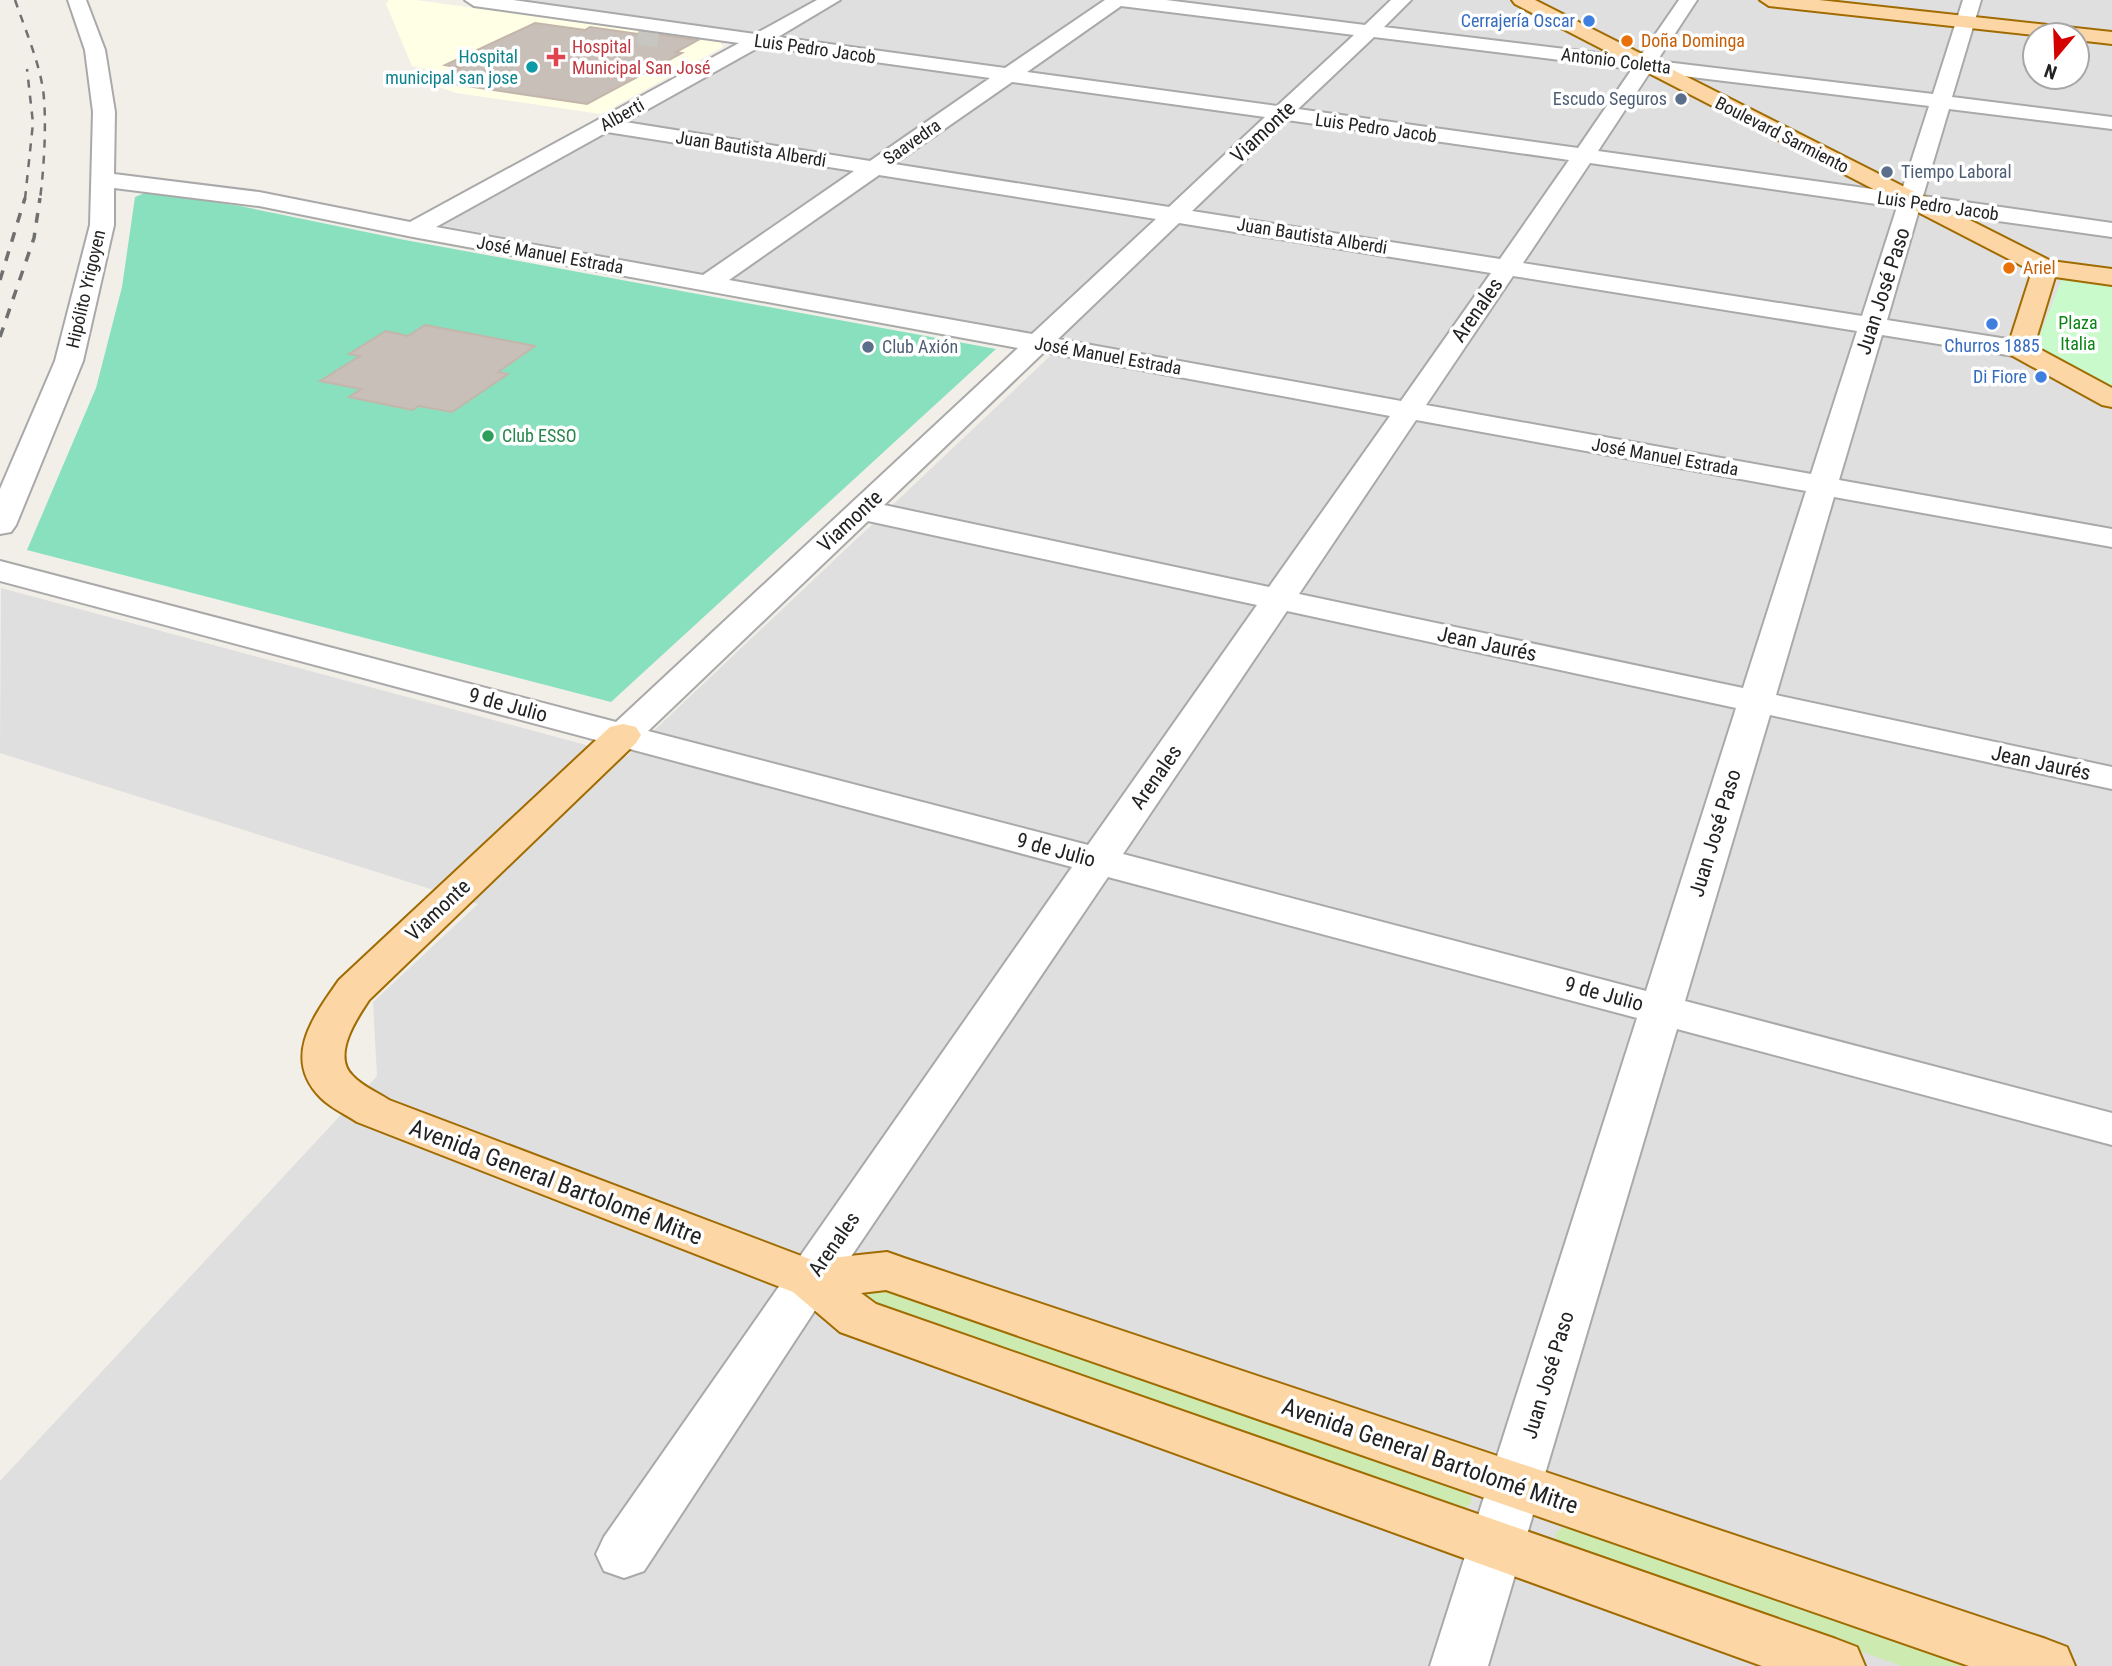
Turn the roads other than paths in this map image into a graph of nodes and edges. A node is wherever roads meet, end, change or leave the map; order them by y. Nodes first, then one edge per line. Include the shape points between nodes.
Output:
1 (77, 0) edge
2 (474, 0) edge
3 (554, 0) edge
4 (831, 0) edge
5 (1119, 0) edge
6 (1402, 0) edge
7 (1521, 0) edge
8 (1688, 0) edge
9 (1769, 0) edge
10 (1833, 0) edge
11 (536, 9) junction
12 (1969, 12) edge
13 (615, 20) junction
14 (1370, 31) junction
15 (2112, 31) edge
16 (638, 34) tunnel mouth
17 (727, 36) junction
18 (662, 37) tunnel mouth
19 (2112, 38) edge
20 (758, 40) junction
21 (1645, 65) junction
22 (1007, 76) junction
23 (1941, 102) junction
24 (1281, 115) junction
25 (2112, 123) edge
26 (603, 125) junction
27 (1583, 157) junction
28 (874, 168) junction
29 (103, 180) junction
30 (1911, 202) junction
31 (1173, 215) junction
32 (412, 230) junction
33 (2112, 230) edge
34 (1507, 267) junction
35 (2045, 268) junction
36 (2112, 277) edge
37 (708, 284) junction
38 (1872, 324) junction
39 (1041, 344) junction
40 (2020, 349) junction
41 (2112, 399) edge
42 (1408, 411) junction
43 (1822, 485) junction
44 (862, 510) junction
45 (0, 525) edge
46 (2112, 538) edge
47 (0, 571) edge
48 (1278, 599) junction
49 (1756, 702) junction
50 (623, 735) junction
51 (2112, 778) edge
52 (1098, 861) junction
53 (1661, 1009) junction
54 (323, 1058) joint
55 (2112, 1129) edge
56 (810, 1279) junction
57 (1515, 1485) junction
58 (1496, 1545) junction
59 (624, 1555) dead end
60 (1459, 1666) edge
61 (1836, 1666) edge
62 (2046, 1666) edge

1 - 29 street, Hipólito Yrigoyen via 95,50 104,112
2 - 11 street, Luis Pedro Jacob
3 - 11 street
4 - 20 street, Alberti
5 - 14 street, Antonio Coletta
5 - 22 street, Saavedra
6 - 14 street, Viamonte
7 - 21 main road, Boulevard Sarmiento
8 - 21 street, Arenales
9 - 12 main road
10 - 12 main road
11 - 13 street, Luis Pedro Jacob
12 - 15 main road
12 - 19 main road
12 - 23 street, Juan José Paso
13 - 16 street
13 - 17 street, Luis Pedro Jacob
14 - 21 street, Antonio Coletta
14 - 24 street, Viamonte
17 - 18 street
17 - 20 street, Luis Pedro Jacob
20 - 22 street, Luis Pedro Jacob
20 - 26 street, Alberti
21 - 23 street, Antonio Coletta
21 - 27 street, Arenales
21 - 30 main road, Boulevard Sarmiento
22 - 24 street, Luis Pedro Jacob
22 - 28 street, Saavedra
23 - 25 street, Antonio Coletta
23 - 30 street, Juan José Paso
24 - 27 street, Luis Pedro Jacob
24 - 31 street, Viamonte
26 - 28 street, Juan Bautista Alberdi
26 - 32 street, Alberti
27 - 30 street, Luis Pedro Jacob
27 - 34 street, Arenales
28 - 31 street, Juan Bautista Alberdi
28 - 37 street, Saavedra
29 - 32 street, José Manuel Estrada via 263,197
29 - 45 street, Hipólito Yrigoyen via 102,225 69,361
30 - 33 street, Luis Pedro Jacob
30 - 35 main road, Boulevard Sarmiento
30 - 38 street, Juan José Paso
31 - 34 street, Juan Bautista Alberdi
31 - 39 street, Viamonte
32 - 37 street, José Manuel Estrada
34 - 38 street, Juan Bautista Alberdi
34 - 42 street, Arenales
35 - 36 main road, Boulevard Sarmiento
35 - 40 main road
37 - 39 street, José Manuel Estrada
38 - 40 street, Juan Bautista Alberdi
38 - 43 street, Juan José Paso
39 - 42 street, José Manuel Estrada
39 - 44 street, Viamonte
40 - 41 main road
42 - 43 street, José Manuel Estrada
42 - 48 street, Arenales
43 - 46 street, José Manuel Estrada
43 - 49 street, Juan José Paso
44 - 48 street, Jean Jaurés
44 - 50 street, Viamonte
47 - 50 street, 9 de Julio
48 - 49 street, Jean Jaurés
48 - 52 street, Arenales
49 - 51 street, Jean Jaurés
49 - 53 street, Juan José Paso
50 - 52 street, 9 de Julio
50 - 54 main road, Viamonte via 354,990 328,1030
52 - 53 street, 9 de Julio
52 - 56 street, Arenales
53 - 55 street, 9 de Julio
53 - 57 street, Juan José Paso
54 - 56 main road, Avenida General Bartolomé Mitre via 334,1084 373,1111
56 - 57 main road, Avenida General Bartolomé Mitre via 887,1271
56 - 58 main road, Avenida General Bartolomé Mitre via 858,1318
56 - 59 street, Arenales
57 - 58 street, Juan José Paso
57 - 62 main road, Avenida General Bartolomé Mitre
58 - 60 street, Juan José Paso
58 - 61 main road, Avenida General Bartolomé Mitre

